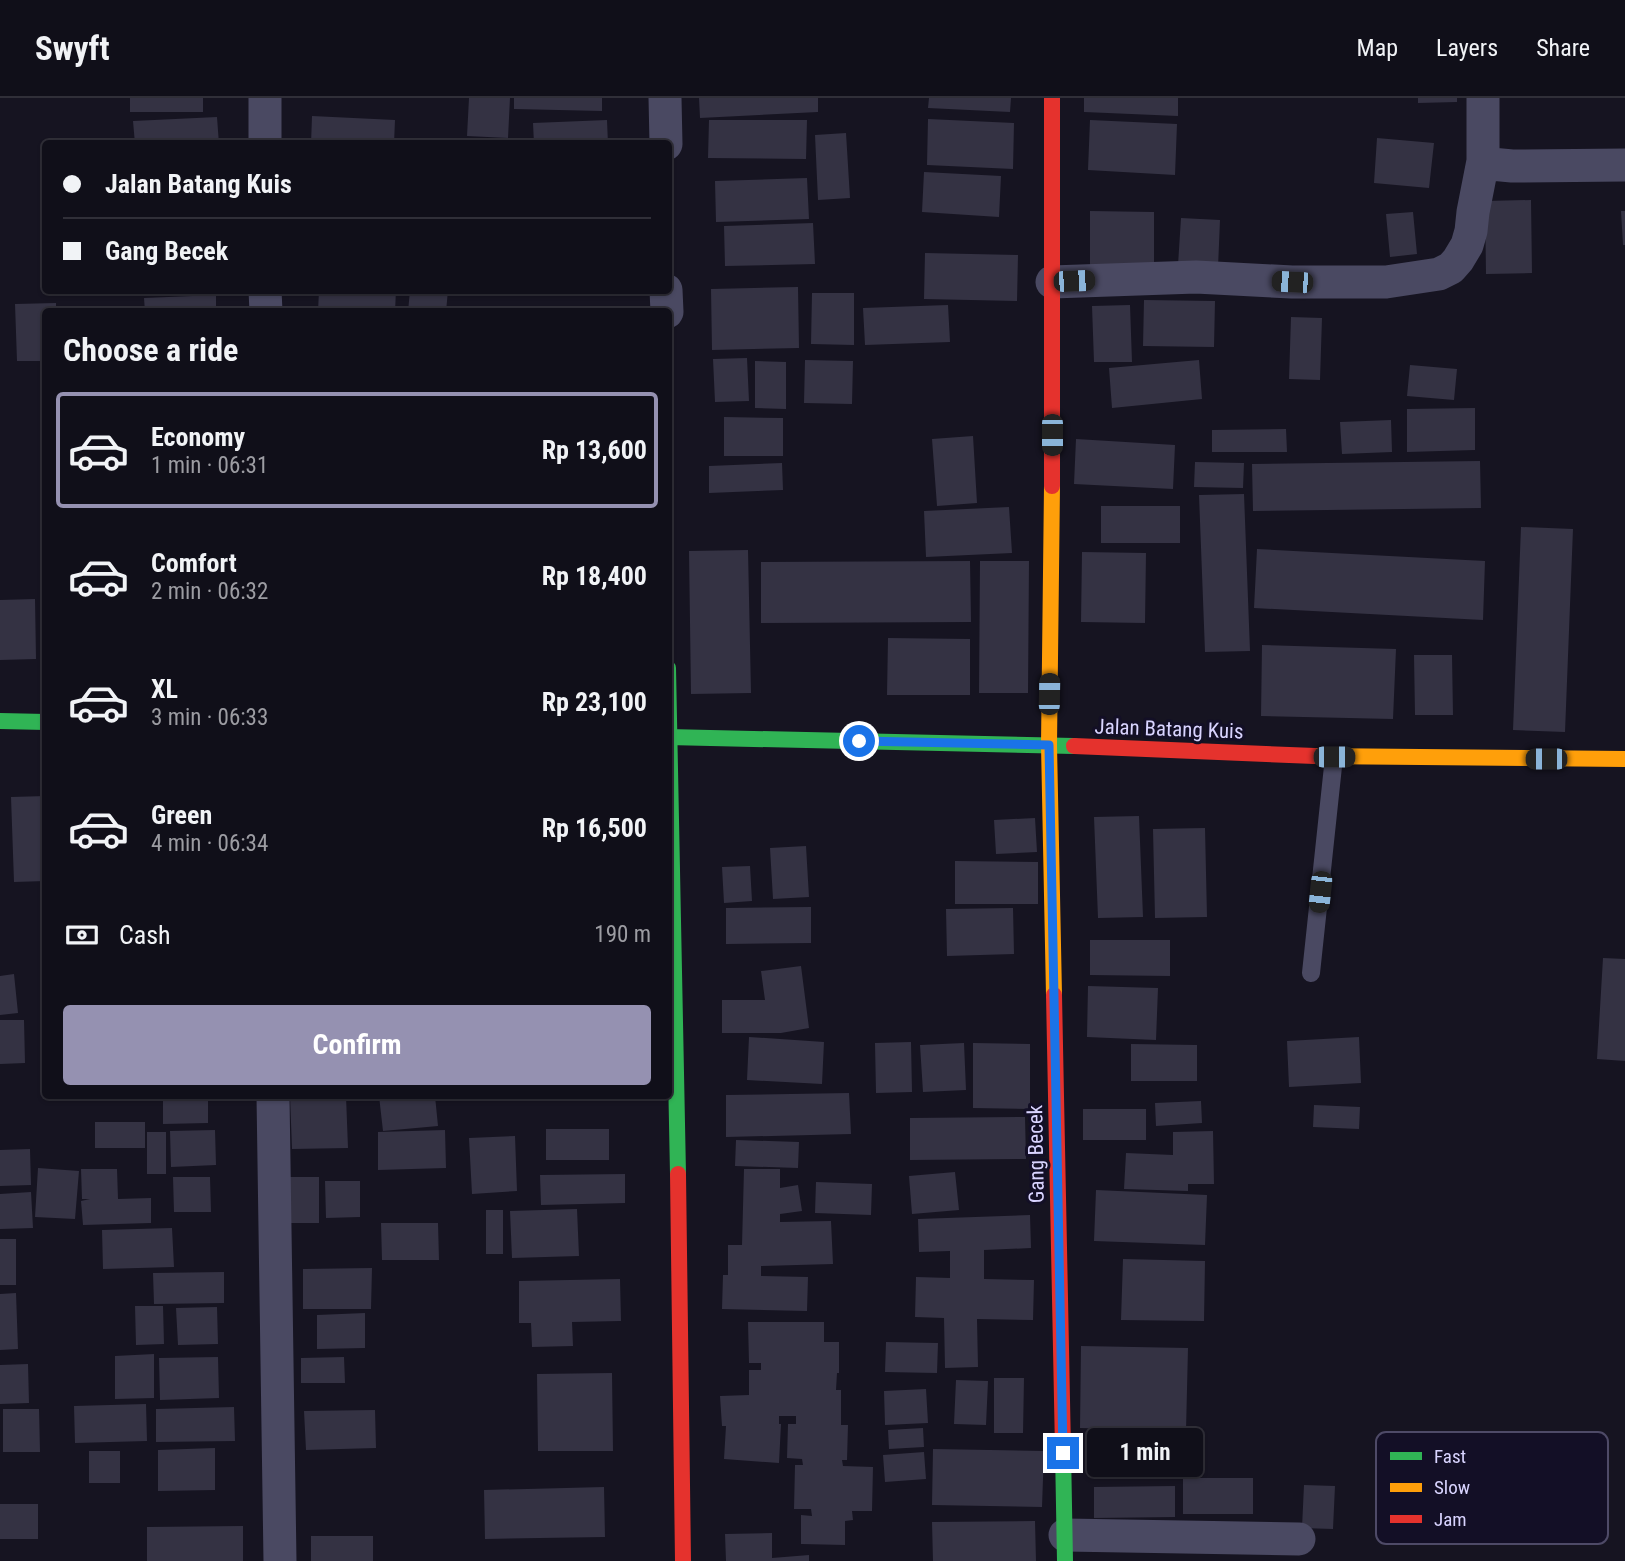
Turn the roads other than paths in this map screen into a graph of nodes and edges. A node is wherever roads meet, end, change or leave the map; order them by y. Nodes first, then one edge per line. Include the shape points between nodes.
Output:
1 (265, 98) edge
2 (665, 98) edge
3 (1052, 98) edge
4 (1483, 98) edge
5 (265, 140) edge
6 (666, 140) edge
7 (1483, 161) junction
8 (1625, 166) edge
9 (1052, 282) junction
10 (0, 721) edge
11 (42, 722) edge
12 (672, 737) edge
13 (1049, 745) junction
14 (1334, 757) junction
15 (1625, 759) edge
16 (672, 893) edge
17 (1311, 973) dead end
18 (272, 1099) edge
19 (1299, 1539) dead end
20 (1065, 1548) edge
21 (280, 1561) edge
22 (683, 1561) edge

1 - 5 street
2 - 6 street
3 - 9 street, Gang Becek
4 - 7 street
7 - 8 street via 1512,166
7 - 9 street via 1467,245 1451,268 1439,274 1387,282 1196,277
9 - 13 street, Gang Becek
10 - 11 street
12 - 13 street, Jalan Batang Kuis
13 - 14 street, Jalan Batang Kuis
13 - 20 street, Gang Becek
14 - 15 street, Jalan Batang Kuis
14 - 17 lane
16 - 22 street
18 - 21 street
19 - 20 street

